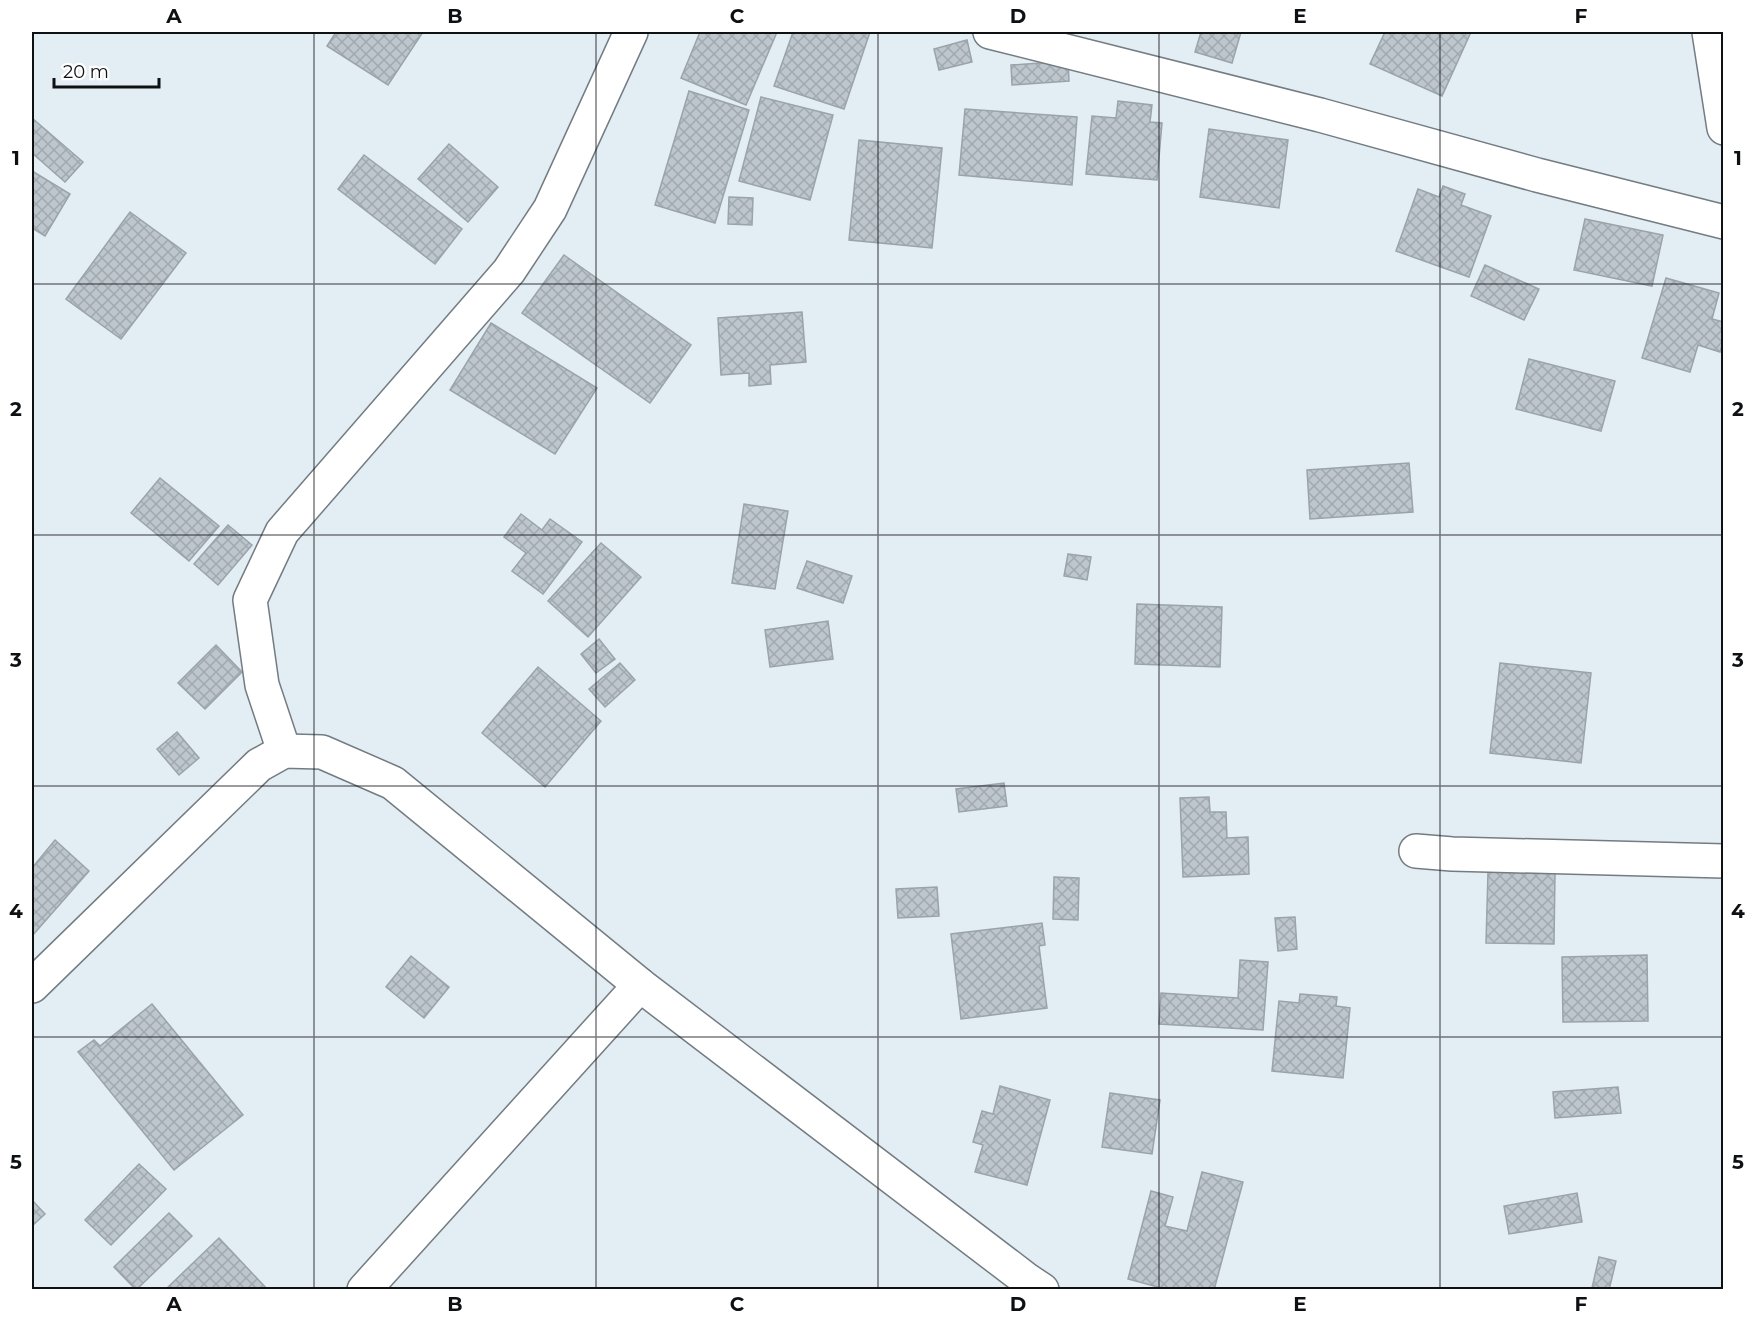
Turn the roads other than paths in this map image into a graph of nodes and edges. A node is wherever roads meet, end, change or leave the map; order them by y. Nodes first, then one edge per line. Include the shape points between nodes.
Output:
1 (631, 32) edge
2 (990, 32) edge
3 (1709, 32) edge
4 (1724, 128) edge
5 (1724, 222) edge
6 (284, 751) junction
7 (1416, 850) dead end
8 (1724, 861) edge
9 (640, 985) junction
10 (32, 986) edge
11 (364, 1290) edge
12 (1042, 1290) edge

1 - 6 street via 550,209 509,270 282,532 250,600 262,685
2 - 5 street
3 - 4 street
6 - 9 street via 322,752 393,783
6 - 10 street via 259,765
7 - 8 street via 1464,855
9 - 11 street
9 - 12 street

